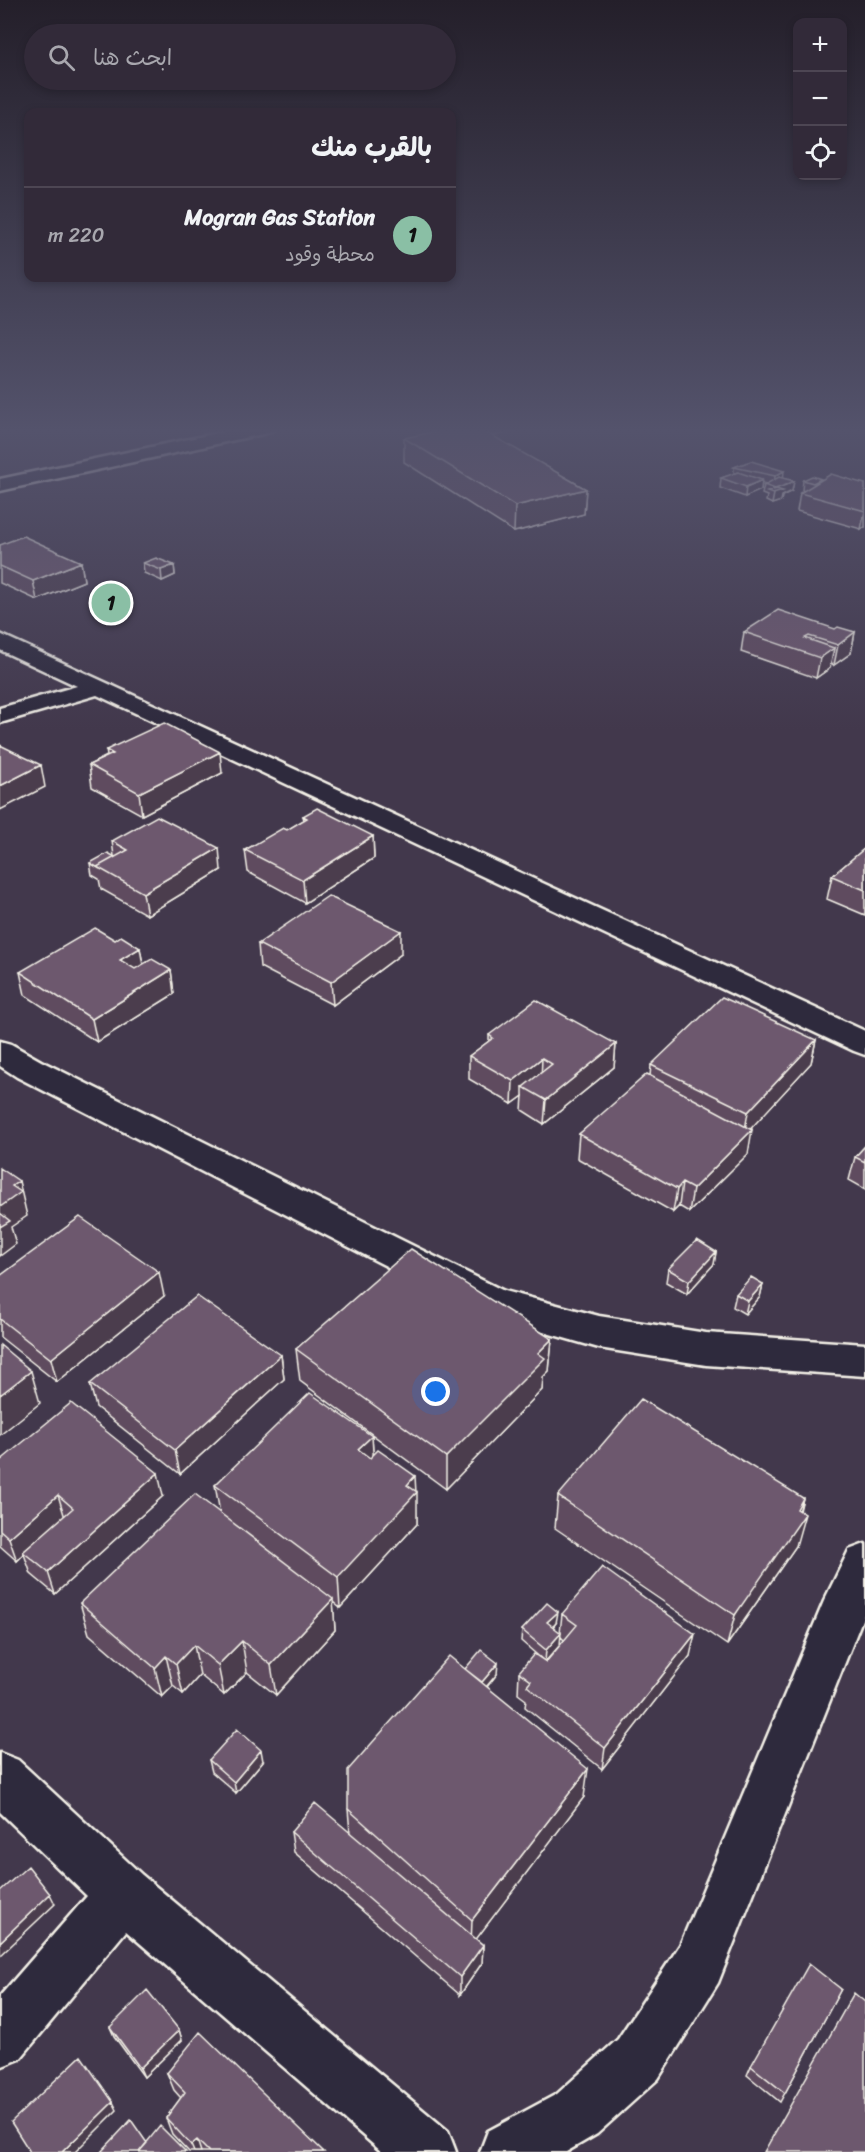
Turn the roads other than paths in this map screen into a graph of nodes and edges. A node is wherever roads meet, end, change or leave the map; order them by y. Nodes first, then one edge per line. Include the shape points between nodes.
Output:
1 (0, 641) edge
2 (99, 687) junction
3 (0, 716) edge
4 (865, 1044) edge
5 (0, 1052) edge
6 (865, 1360) edge
7 (865, 1564) edge
8 (0, 1778) edge
9 (123, 1894) junction
10 (0, 2039) edge
11 (427, 2152) edge
12 (509, 2152) edge

1 - 2 street
2 - 3 street
2 - 4 street
5 - 6 street via 494,1303 599,1332 706,1349
7 - 12 street via 840,1616 699,1964 638,2059 577,2114
8 - 9 street
9 - 10 street
9 - 11 street

